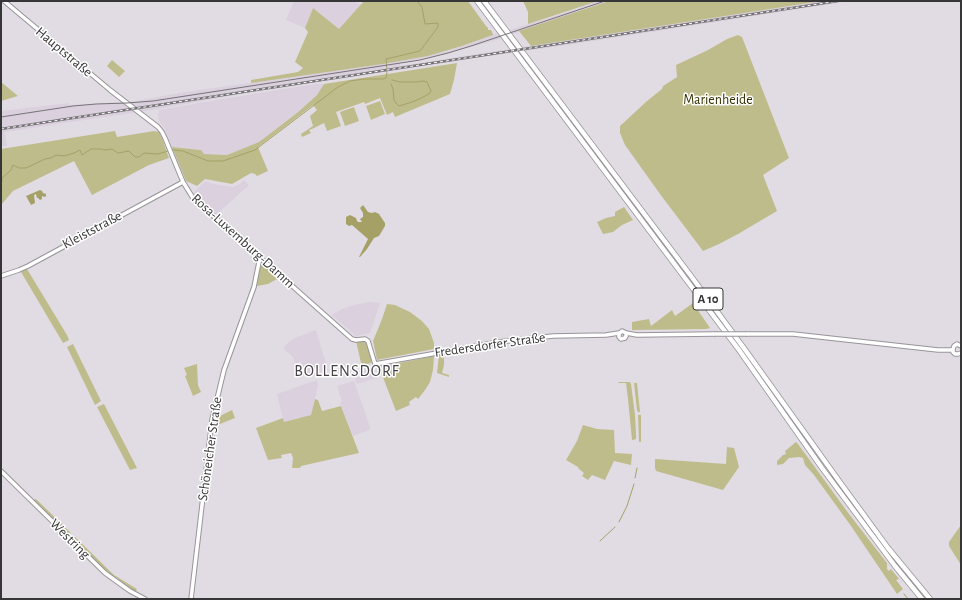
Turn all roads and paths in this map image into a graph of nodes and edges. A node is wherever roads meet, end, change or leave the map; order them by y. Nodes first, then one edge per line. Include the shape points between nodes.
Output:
1 (4, 1) edge
2 (477, 1) edge
3 (484, 1) edge
4 (124, 101) joint
5 (183, 182) junction
6 (261, 259) junction
7 (1, 276) edge
8 (619, 334) junction
9 (626, 335) junction
10 (961, 346) edge
11 (953, 350) junction
12 (961, 353) edge
13 (375, 364) joint
14 (1, 471) edge
15 (145, 599) edge
16 (190, 599) edge
17 (922, 599) edge
18 (930, 599) edge

1 - 4 street, Hauptstraße
2 - 17 highway, A 10 via 739,350 822,468
3 - 18 highway, A 10 via 700,288 888,548
4 - 5 street, Rosa-Luxemburg-Damm via 162,132
5 - 6 street, Rosa-Luxemburg-Damm via 197,201
5 - 7 street, Kleiststraße via 19,270
6 - 13 street, Rosa-Luxemburg-Damm via 352,339 368,341
6 - 16 street, Schöneicher Straße via 224,370 212,420
8 - 9 street via 622,331
8 - 9 street via 622,339
8 - 13 street, Fredersdorfer Straße via 553,336 499,342
9 - 11 street, bridge via 793,334
10 - 11 street via 955,345
11 - 12 street via 954,353
14 - 15 street, Westring via 105,574

